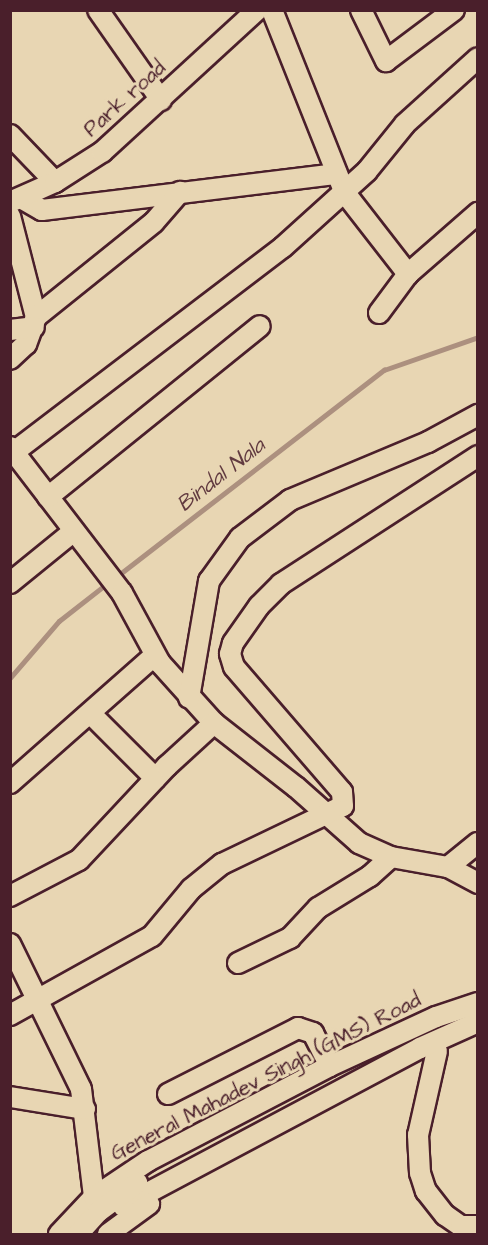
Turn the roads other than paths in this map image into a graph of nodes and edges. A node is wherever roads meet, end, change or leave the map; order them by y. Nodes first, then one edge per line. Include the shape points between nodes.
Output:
1 (98, 10) edge
2 (257, 10) edge
3 (272, 10) edge
4 (362, 10) edge
5 (454, 10) edge
6 (477, 58) edge
7 (161, 100) junction
8 (10, 135) edge
9 (337, 174) junction
10 (55, 182) junction
11 (180, 192) junction
12 (345, 193) junction
13 (16, 200) edge
14 (477, 213) edge
15 (10, 216) edge
16 (408, 274) junction
17 (379, 313) dead end
18 (35, 322) junction
19 (260, 326) dead end
20 (10, 330) edge
21 (10, 359) edge
22 (477, 415) edge
23 (12, 452) edge
24 (477, 456) edge
25 (48, 496) junction
26 (74, 531) junction
27 (10, 583) edge
28 (155, 655) junction
29 (189, 698) junction
30 (90, 714) junction
31 (214, 723) junction
32 (155, 778) junction
33 (10, 783) edge
34 (330, 814) junction
35 (477, 843) edge
36 (391, 857) junction
37 (448, 867) junction
38 (477, 883) edge
39 (10, 896) edge
40 (10, 944) edge
41 (238, 963) dead end
42 (39, 997) junction
43 (476, 1011) edge
44 (10, 1015) edge
45 (477, 1031) edge
46 (437, 1051) junction
47 (330, 1066) junction
48 (168, 1094) dead end
49 (10, 1097) edge
50 (85, 1109) junction
51 (94, 1197) junction
52 (477, 1226) edge
53 (59, 1234) edge
54 (78, 1234) edge
55 (94, 1234) edge
56 (108, 1234) edge

1 - 7 street
2 - 7 street, Park road
3 - 9 street
4 - 5 street via 386,61
6 - 12 street via 405,124 382,157
7 - 10 street, Park road via 102,152
8 - 10 street
9 - 11 street
9 - 12 street
10 - 13 street, Park road
11 - 13 street via 42,210
11 - 18 street via 154,222
12 - 16 street
12 - 23 street via 236,285
14 - 16 street
15 - 18 street
16 - 17 street
18 - 20 street
18 - 21 street via 26,344
19 - 25 street
22 - 29 street via 428,442 290,500 240,538 209,581
23 - 25 street
24 - 34 street via 281,584 259,606 233,643 230,654 234,667 342,792 343,806
25 - 26 street
26 - 27 street
26 - 28 street via 123,593
28 - 29 street
28 - 30 street
29 - 31 street
30 - 32 street
30 - 33 street
31 - 32 street
31 - 34 street
32 - 39 street via 79,860
34 - 36 street via 359,843
34 - 42 street via 222,864 191,889 152,936
35 - 37 street
36 - 37 street
36 - 41 street via 370,876 318,908 290,938
37 - 38 street
40 - 42 street
42 - 44 street
42 - 50 street via 73,1068
43 - 47 street, General Mahadev Singh (GMS) Road via 436,1017
43 - 54 street via 192,1151 131,1186
43 - 55 street via 420,1048 152,1189 124,1206
45 - 46 street
46 - 52 street via 418,1135 420,1173 426,1191 445,1215 461,1226
46 - 56 street via 357,1089 161,1197
47 - 48 street via 313,1033 298,1028
47 - 51 street, General Mahadev Singh (GMS) Road via 148,1161
49 - 50 street
50 - 51 street
51 - 53 street, General Mahadev Singh (GMS) Road

